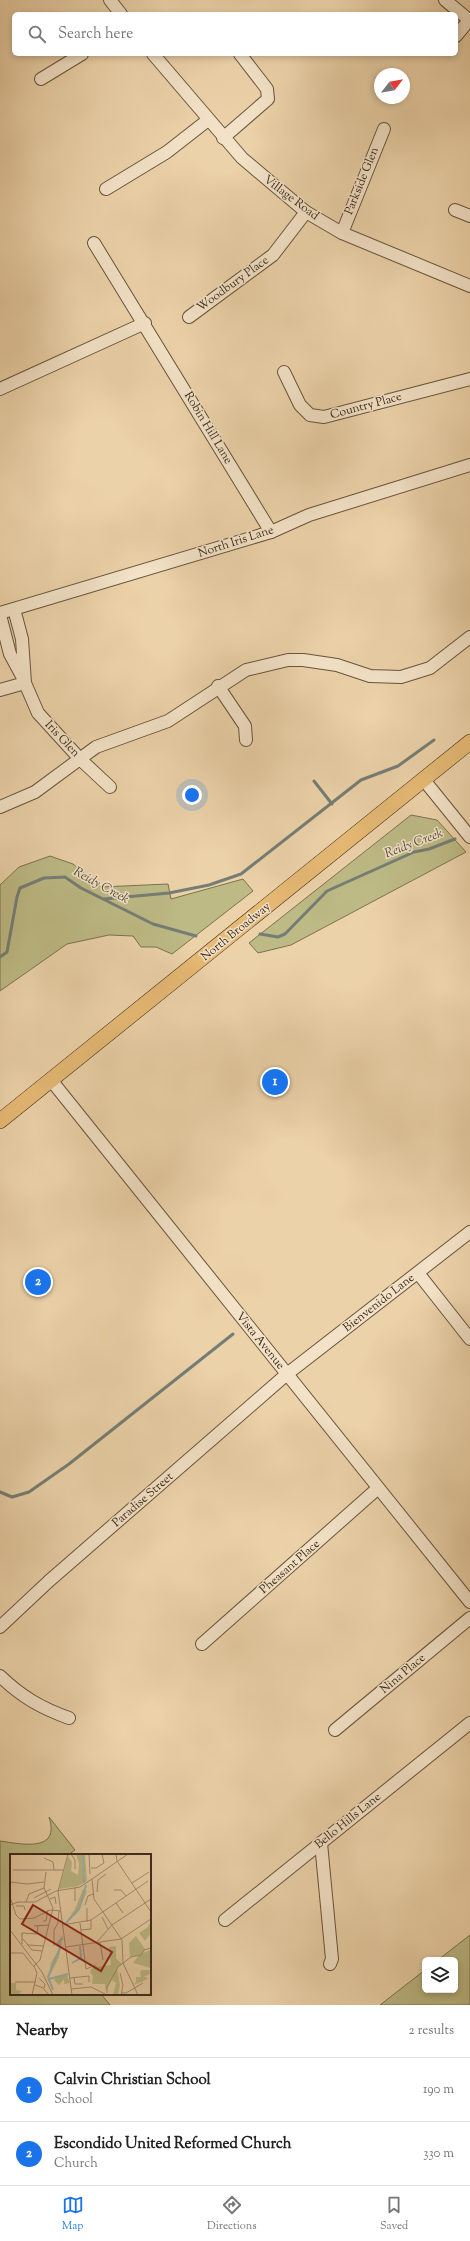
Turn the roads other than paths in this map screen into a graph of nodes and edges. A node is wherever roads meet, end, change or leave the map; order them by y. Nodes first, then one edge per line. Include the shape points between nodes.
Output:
1 (110, 0) edge
2 (445, 0) edge
3 (119, 12) edge
4 (470, 19) edge
5 (458, 34) edge
6 (79, 56) edge
7 (155, 56) edge
8 (242, 56) edge
9 (41, 79) dead end
10 (208, 120) junction
11 (384, 129) dead end
12 (223, 138) junction
13 (106, 189) dead end
14 (455, 210) dead end
15 (306, 212) junction
16 (470, 216) edge
17 (342, 233) junction
18 (94, 242) dead end
19 (470, 286) edge
20 (189, 317) dead end
21 (144, 323) junction
22 (284, 372) dead end
23 (470, 379) edge
24 (0, 389) edge
25 (470, 465) edge
26 (271, 532) junction
27 (14, 609) junction
28 (0, 614) edge
29 (470, 637) edge
30 (25, 683) junction
31 (218, 686) junction
32 (0, 690) edge
33 (246, 740) dead end
34 (470, 742) edge
35 (80, 759) junction
36 (424, 780) junction
37 (110, 787) dead end
38 (0, 807) edge
39 (470, 837) edge
40 (51, 1080) junction
41 (0, 1121) edge
42 (470, 1232) edge
43 (418, 1273) junction
44 (470, 1339) edge
45 (287, 1374) junction
46 (378, 1489) junction
47 (468, 1594) edge
48 (470, 1618) edge
49 (0, 1627) edge
50 (202, 1644) dead end
51 (0, 1676) edge
52 (69, 1718) dead end
53 (470, 1723) edge
54 (335, 1730) dead end
55 (321, 1843) junction
56 (225, 1920) dead end
57 (330, 1964) dead end

1 - 3 street
2 - 4 street
4 - 5 street
6 - 9 street
7 - 10 street, Village Road
8 - 12 street via 267,90 268,99
10 - 12 street, Village Road
10 - 13 street via 167,152
11 - 17 street, Parkside Glen
12 - 15 street, Village Road via 242,158
14 - 16 street
15 - 17 street, Village Road
15 - 20 street, Woodbury Place via 273,255
17 - 19 street, Village Road
18 - 21 street, Robin Hill Lane
21 - 24 street
21 - 26 street, Robin Hill Lane
22 - 23 street, Country Place via 300,404 310,415 324,417
25 - 26 street, North Iris Lane via 309,515
26 - 27 street, North Iris Lane
27 - 28 street, North Iris Lane
27 - 30 street, Iris Glen via 22,639
28 - 30 street, Iris Glen via 10,654
29 - 31 street via 430,668 401,677 370,676 322,662 288,660 246,670
30 - 32 street
30 - 35 street, Iris Glen via 38,713
31 - 33 street via 245,726
31 - 35 street via 168,721 110,741
34 - 36 main road, North Broadway
35 - 37 street, Iris Glen
35 - 38 street via 35,792
36 - 39 street
36 - 40 main road, North Broadway
40 - 41 main road, North Broadway
40 - 45 street, Vista Avenue
42 - 43 street, Bienvenido Lane
43 - 44 street
43 - 45 street, Bienvenido Lane
45 - 46 street, Vista Avenue
45 - 49 street, Paradise Street via 49,1581
46 - 47 street, Vista Avenue
46 - 50 street, Pheasant Place
48 - 54 street, Nina Place
51 - 52 street via 16,1691 42,1708
53 - 55 street, Bello Hills Lane
55 - 56 street, Bello Hills Lane
55 - 57 street via 332,1959

